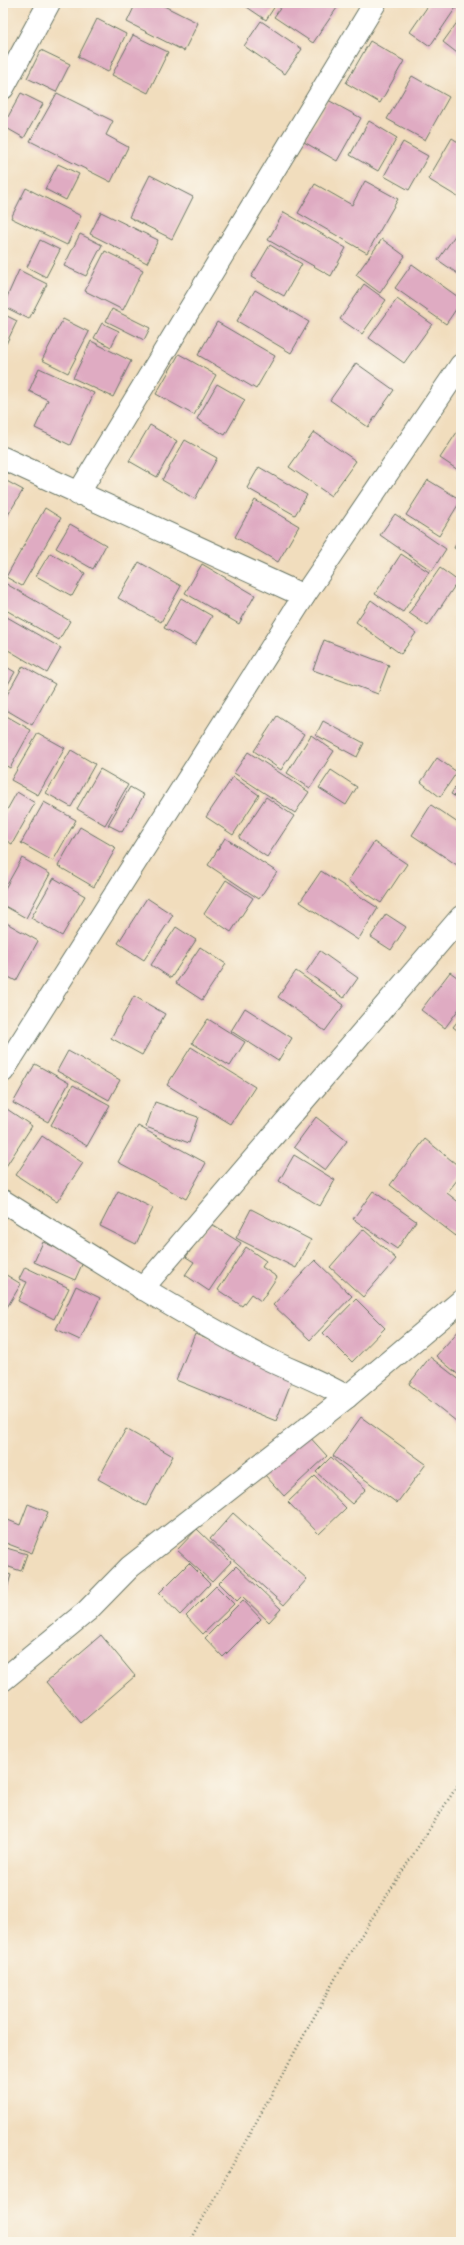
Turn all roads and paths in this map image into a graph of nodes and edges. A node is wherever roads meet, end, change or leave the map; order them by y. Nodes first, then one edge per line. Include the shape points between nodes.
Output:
1 (49, 3) edge
2 (375, 3) edge
3 (3, 88) edge
4 (461, 365) edge
5 (3, 458) edge
6 (78, 494) junction
7 (304, 596) junction
8 (461, 917) edge
9 (3, 1071) edge
10 (3, 1201) edge
11 (142, 1289) junction
12 (461, 1301) edge
13 (347, 1397) junction
14 (3, 1680) edge
15 (461, 1780) edge
16 (190, 2242) edge

1 - 3 street
2 - 6 street
4 - 7 street
5 - 6 street
6 - 7 street
7 - 9 street
8 - 11 street
10 - 11 street
11 - 13 street via 261,1355 324,1383
12 - 13 street
13 - 14 street via 130,1568 87,1611
15 - 16 path via 346,1959

